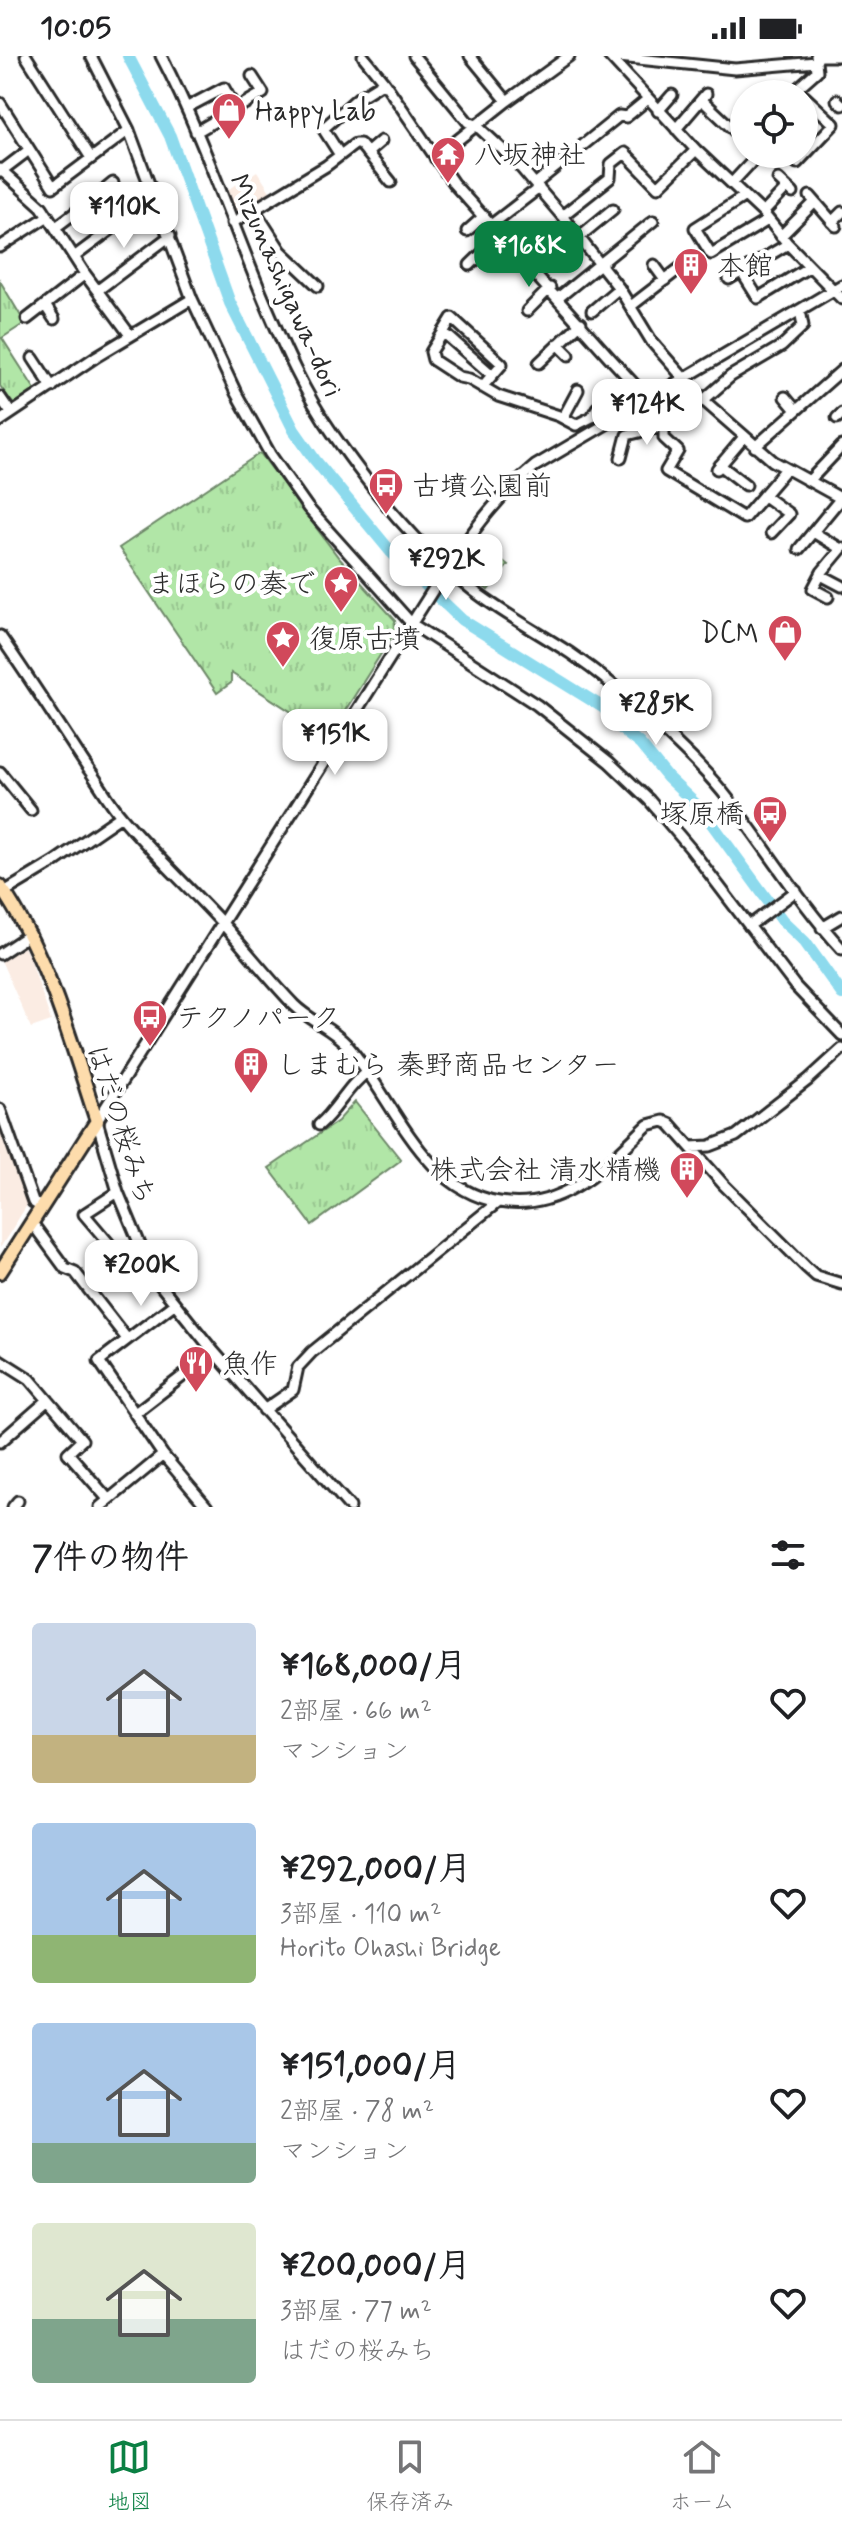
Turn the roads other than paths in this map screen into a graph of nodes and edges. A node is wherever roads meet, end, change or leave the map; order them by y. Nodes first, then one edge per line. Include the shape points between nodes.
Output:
1 (26, 56) edge
2 (91, 56) edge
3 (363, 56) edge
4 (414, 56) edge
5 (470, 56) edge
6 (569, 56) edge
7 (609, 56) edge
8 (733, 56) edge
9 (839, 56) edge
10 (166, 58) edge
11 (817, 58) edge
12 (692, 61) edge
13 (731, 69) junction
14 (252, 76) dead end
15 (810, 80) edge
16 (384, 82) junction
17 (672, 95) dead end
18 (648, 99) junction
19 (507, 101) junction
20 (0, 103) edge
21 (186, 108) junction
22 (236, 110) junction
23 (818, 110) edge
24 (658, 111) junction
25 (476, 125) junction
26 (730, 125) edge
27 (676, 129) junction
28 (129, 130) junction
29 (196, 132) junction
30 (818, 136) edge
31 (381, 141) dead end
32 (29, 150) junction
33 (696, 150) junction
34 (367, 153) junction
35 (340, 155) junction
36 (91, 158) junction
37 (435, 158) junction
38 (747, 168) edge
39 (0, 171) edge
40 (389, 175) dead end
41 (778, 179) dead end
42 (113, 183) dead end
43 (732, 183) junction
44 (537, 186) junction
45 (745, 196) junction
46 (96, 197) junction
47 (254, 209) junction
48 (613, 209) dead end
49 (842, 212) edge
50 (48, 216) junction
51 (484, 216) junction
52 (562, 216) junction
53 (765, 216) junction
54 (653, 221) dead end
55 (232, 223) junction
56 (491, 225) junction
57 (56, 227) junction
58 (467, 231) dead end
59 (501, 235) junction
60 (170, 236) junction
61 (579, 237) junction
62 (784, 240) junction
63 (0, 247) edge
64 (74, 257) junction
65 (688, 262) dead end
66 (600, 263) junction
67 (470, 265) dead end
68 (654, 265) dead end
69 (809, 267) junction
70 (741, 271) junction
71 (535, 273) junction
72 (85, 274) junction
73 (729, 279) dead end
74 (665, 280) junction
75 (318, 286) dead end
76 (550, 288) junction
77 (619, 288) junction
78 (838, 288) edge
79 (98, 290) junction
80 (558, 298) junction
81 (192, 299) junction
82 (842, 299) edge
83 (631, 306) junction
84 (38, 308) junction
85 (800, 310) junction
86 (527, 311) dead end
87 (592, 311) dead end
88 (27, 319) dead end
89 (54, 319) dead end
90 (581, 323) junction
91 (443, 332) junction
92 (130, 335) junction
93 (558, 344) junction
94 (569, 355) dead end
95 (33, 358) dead end
96 (539, 363) dead end
97 (842, 370) edge
98 (492, 375) junction
99 (683, 377) junction
100 (52, 387) junction
101 (482, 387) junction
102 (578, 390) dead end
103 (0, 397) edge
104 (785, 397) dead end
105 (648, 399) junction
106 (702, 399) junction
107 (796, 410) junction
108 (11, 413) junction
109 (670, 416) junction
110 (563, 418) junction
111 (611, 420) junction
112 (0, 421) edge
113 (664, 426) junction
114 (744, 437) junction
115 (755, 447) junction
116 (837, 448) edge
117 (621, 458) dead end
118 (786, 469) junction
119 (809, 481) junction
120 (741, 483) dead end
121 (764, 496) junction
122 (842, 499) edge
123 (813, 532) junction
124 (771, 533) dead end
125 (799, 549) dead end
126 (841, 549) edge
127 (445, 571) junction
128 (821, 575) junction
129 (842, 586) edge
130 (828, 597) dead end
131 (412, 624) junction
132 (0, 636) edge
133 (0, 772) edge
134 (31, 810) dead end
135 (121, 816) junction
136 (2, 889) edge
137 (792, 894) junction
138 (842, 916) edge
139 (752, 923) junction
140 (222, 924) junction
141 (822, 928) junction
142 (30, 934) junction
143 (842, 949) edge
144 (0, 954) edge
145 (842, 1035) edge
146 (842, 1049) edge
147 (368, 1071) junction
148 (0, 1109) edge
149 (97, 1121) junction
150 (319, 1125) dead end
151 (691, 1147) junction
152 (118, 1192) junction
153 (498, 1202) junction
154 (41, 1207) junction
155 (32, 1223) junction
156 (150, 1269) junction
157 (0, 1272) edge
158 (842, 1284) edge
159 (174, 1304) junction
160 (127, 1339) junction
161 (214, 1352) junction
162 (2, 1364) edge
163 (48, 1400) junction
164 (264, 1410) junction
165 (135, 1413) junction
166 (0, 1442) edge
167 (163, 1455) junction
168 (108, 1499) junction
169 (100, 1507) edge
170 (207, 1507) edge
171 (350, 1507) edge

1 - 36 street
2 - 28 street
3 - 16 street
4 - 25 street
5 - 19 street
6 - 19 street
7 - 12 street
7 - 18 street
8 - 13 street
9 - 11 street
10 - 21 street, Mizunashigawa-dori
11 - 13 street
11 - 15 street via 817,71
12 - 13 street
14 - 22 street via 263,93
16 - 35 street via 325,127
16 - 37 street
17 - 24 street
18 - 24 street
18 - 44 street via 626,117 619,116
19 - 25 street
20 - 32 street
21 - 22 street via 224,88
21 - 29 street, Mizunashigawa-dori
22 - 29 street
23 - 30 street via 834,124
24 - 27 street
25 - 37 street
25 - 44 street
26 - 27 street via 704,97
27 - 33 street
28 - 36 street
28 - 60 street
29 - 55 street, Mizunashigawa-dori
31 - 34 street
32 - 36 street via 53,187
32 - 39 street
33 - 43 street
33 - 52 street via 658,187 623,150 611,164 610,178
34 - 35 street via 355,144
34 - 40 street
35 - 47 street
37 - 51 street
38 - 43 street
39 - 50 street
41 - 53 street via 790,191
42 - 46 street
43 - 45 street
44 - 52 street
44 - 56 street
45 - 53 street
45 - 53 street via 695,228 711,254
46 - 57 street
46 - 64 street via 117,225
47 - 55 street
47 - 75 street via 281,251
48 - 61 street
49 - 62 street via 834,224 813,199
50 - 57 street
50 - 63 street
51 - 56 street
51 - 58 street
52 - 61 street
53 - 62 street
54 - 66 street
55 - 127 street, Mizunashigawa-dori via 306,391 332,433
56 - 59 street
57 - 64 street
59 - 67 street
59 - 71 street
60 - 79 street
60 - 81 street
61 - 66 street
61 - 71 street
62 - 69 street
62 - 70 street
64 - 72 street
65 - 74 street
66 - 77 street
66 - 80 street
68 - 74 street
69 - 70 street via 758,298
69 - 78 street
70 - 73 street
71 - 76 street
72 - 79 street
72 - 84 street
74 - 83 street
76 - 80 street
76 - 86 street
77 - 83 street
77 - 87 street
78 - 82 street
78 - 85 street
79 - 92 street
80 - 90 street
81 - 92 street
81 - 131 street via 270,454 308,508
83 - 99 street via 652,342
84 - 88 street
84 - 89 street
85 - 99 street
85 - 106 street via 803,326 782,346
90 - 93 street
90 - 105 street
91 - 98 street
91 - 98 street via 452,318 502,364
91 - 101 street via 431,352 433,360
92 - 100 street
93 - 94 street
93 - 96 street
95 - 100 street
97 - 107 street
98 - 101 street
99 - 105 street
99 - 106 street
100 - 108 street
101 - 110 street
102 - 110 street
103 - 108 street
104 - 107 street
105 - 109 street
105 - 111 street
106 - 109 street
106 - 114 street
107 - 115 street
108 - 112 street
109 - 113 street
110 - 111 street via 576,425 600,407
111 - 127 street via 511,486 484,514
113 - 117 street via 627,435
113 - 121 street via 664,438 678,451 666,471 744,518
114 - 115 street
114 - 120 street via 719,467
115 - 118 street
116 - 119 street
118 - 119 street
118 - 121 street
119 - 122 street
121 - 124 street via 789,514
122 - 123 street
123 - 125 street
123 - 126 street
126 - 128 street
127 - 131 street
127 - 137 street, Mizunashigawa-dori via 595,672 647,716 728,798
128 - 129 street
128 - 130 street via 810,587
131 - 139 street via 537,705 609,762 649,800
131 - 140 street
132 - 135 street
133 - 134 street
135 - 136 street via 54,862
135 - 140 street
136 - 142 main road, はだの桜みち
137 - 139 street
137 - 141 street, Mizunashigawa-dori
138 - 141 street
139 - 145 street via 795,986
140 - 147 street via 297,1008 334,1033
140 - 149 street
141 - 143 street, Mizunashigawa-dori
142 - 144 street
142 - 149 main road, はだの桜みち
146 - 151 street via 736,1136
147 - 150 street
147 - 153 street via 434,1168 462,1189
148 - 154 street via 33,1202
149 - 152 street, はだの桜みち
149 - 154 main road
151 - 153 street via 670,1124 658,1121 578,1188 534,1202
151 - 158 street via 806,1267
152 - 156 street, はだの桜みち
152 - 156 street via 84,1214 134,1273
153 - 164 street via 312,1352 298,1367 293,1390
154 - 155 main road
155 - 157 main road
155 - 160 street
156 - 159 street, はだの桜みち
159 - 160 street
159 - 161 street, はだの桜みち
160 - 165 street via 99,1361
161 - 164 street, はだの桜みち
161 - 165 street
162 - 163 street via 23,1373
163 - 166 street
163 - 168 street via 82,1440 68,1453
164 - 171 street, はだの桜みち
165 - 167 street
167 - 168 street
167 - 170 street
168 - 169 street

